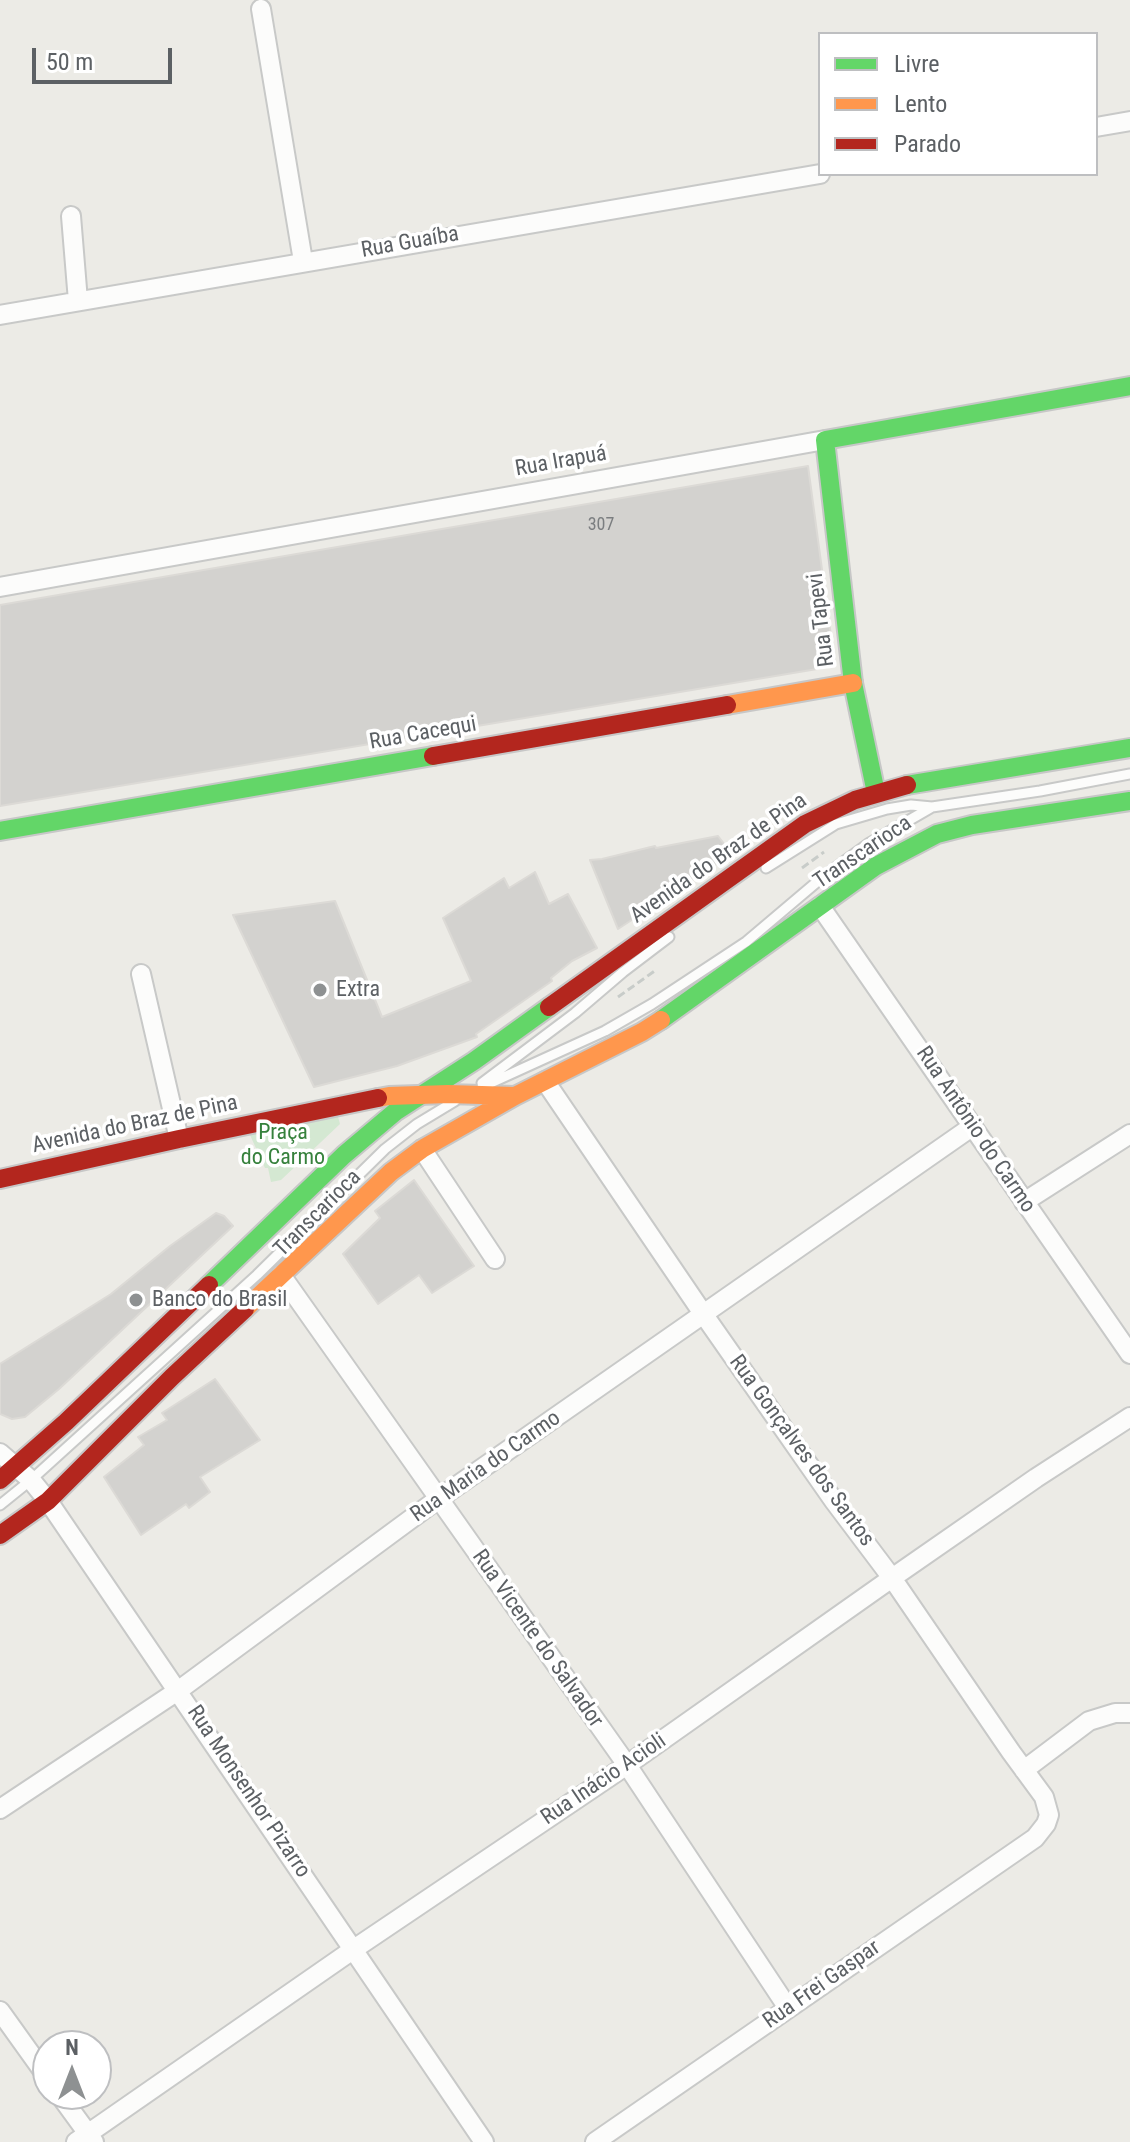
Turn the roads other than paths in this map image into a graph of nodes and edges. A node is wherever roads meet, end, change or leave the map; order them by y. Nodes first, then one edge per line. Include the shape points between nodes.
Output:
1 (261, 9) dead end
2 (1130, 121) edge
3 (1098, 127) edge
4 (818, 174) edge
5 (71, 216) dead end
6 (303, 261) junction
7 (78, 301) junction
8 (0, 315) edge
9 (1130, 386) edge
10 (825, 440) junction
11 (0, 587) edge
12 (853, 683) junction
13 (1130, 748) edge
14 (1130, 774) edge
15 (876, 793) junction
16 (1130, 801) edge
17 (932, 807) junction
18 (0, 831) edge
19 (753, 877) dead end
20 (820, 906) junction
21 (680, 929) dead end
22 (141, 974) dead end
23 (545, 1081) junction
24 (422, 1095) junction
25 (467, 1095) junction
26 (515, 1096) junction
27 (973, 1126) junction
28 (1130, 1134) edge
29 (179, 1139) junction
30 (422, 1149) junction
31 (0, 1179) edge
32 (1024, 1202) junction
33 (495, 1259) dead end
34 (281, 1275) junction
35 (704, 1315) junction
36 (1130, 1354) edge
37 (1130, 1417) edge
38 (0, 1453) edge
39 (17, 1466) junction
40 (0, 1480) edge
41 (31, 1480) junction
42 (438, 1499) junction
43 (48, 1501) junction
44 (0, 1505) edge
45 (0, 1535) edge
46 (892, 1578) junction
47 (179, 1690) junction
48 (1130, 1713) edge
49 (627, 1765) junction
50 (1024, 1770) junction
51 (0, 1809) edge
52 (1046, 1824) joint
53 (354, 1949) junction
54 (788, 2008) junction
55 (0, 2011) edge
56 (32, 2056) edge
57 (69, 2110) edge
58 (86, 2139) edge
59 (484, 2142) edge
60 (595, 2142) edge

1 - 6 street
2 - 3 street
4 - 6 street, Rua Guaíba
5 - 7 street
6 - 7 street, Rua Guaíba
7 - 8 street, Rua Guaíba
9 - 10 main road, Rua Irapuá
10 - 11 street, Rua Irapuá
10 - 12 main road, Rua Tapevi
12 - 15 main road, Rua Tapevi
12 - 18 main road, Rua Cacequi
13 - 15 main road, Avenida do Braz de Pina
14 - 17 lane, Transcarioca
15 - 24 main road, Avenida do Braz de Pina via 805,824
16 - 20 main road, Avenida do Braz de Pina via 937,834 876,866
17 - 19 lane, Transcarioca via 887,809 836,824
17 - 25 lane, Transcarioca via 868,844 746,942 652,1004
20 - 23 main road, Avenida do Braz de Pina via 678,1010
20 - 27 street, Rua Antônio do Carmo
21 - 25 lane, Transcarioca
22 - 29 street
23 - 26 main road, Avenida do Braz de Pina
23 - 35 street, Rua Gonçalves dos Santos
24 - 25 main road, Avenida do Braz de Pina
24 - 29 main road, Avenida do Braz de Pina via 368,1100
24 - 39 main road via 344,1155
25 - 26 main road, Avenida do Braz de Pina
25 - 41 lane, Transcarioca via 385,1149 257,1275
26 - 30 main road
27 - 32 street, Rua Antônio do Carmo
27 - 35 street, Rua Maria do Carmo
28 - 32 street
29 - 31 main road, Avenida do Braz de Pina
30 - 33 street
30 - 34 main road
32 - 36 street, Rua Antônio do Carmo
34 - 42 street, Rua Vicente do Salvador
34 - 43 main road
35 - 42 street, Rua Maria do Carmo
35 - 46 street, Rua Gonçalves dos Santos
37 - 46 street, Rua Inácio Acioli
38 - 39 street, Rua Monsenhor Pizarro
39 - 40 main road
39 - 41 street, Rua Monsenhor Pizarro
41 - 43 street, Rua Monsenhor Pizarro
41 - 44 lane, Transcarioca
42 - 47 street, Rua Maria do Carmo
42 - 49 street, Rua Vicente do Salvador
43 - 45 main road
43 - 47 street, Rua Monsenhor Pizarro
46 - 49 street, Rua Inácio Acioli
46 - 50 street, Rua Gonçalves dos Santos
47 - 51 street, Rua Maria do Carmo
47 - 53 street, Rua Monsenhor Pizarro
48 - 50 street via 1089,1721
49 - 53 street, Rua Inácio Acioli
49 - 54 street, Rua Vicente do Salvador
50 - 52 street, Rua Gonçalves dos Santos via 1047,1805
52 - 54 street, Rua Frei Gaspar via 1035,1838
53 - 58 street, Rua Inácio Acioli
53 - 59 street, Rua Monsenhor Pizarro
54 - 60 street, Rua Frei Gaspar
55 - 56 street
57 - 58 street

